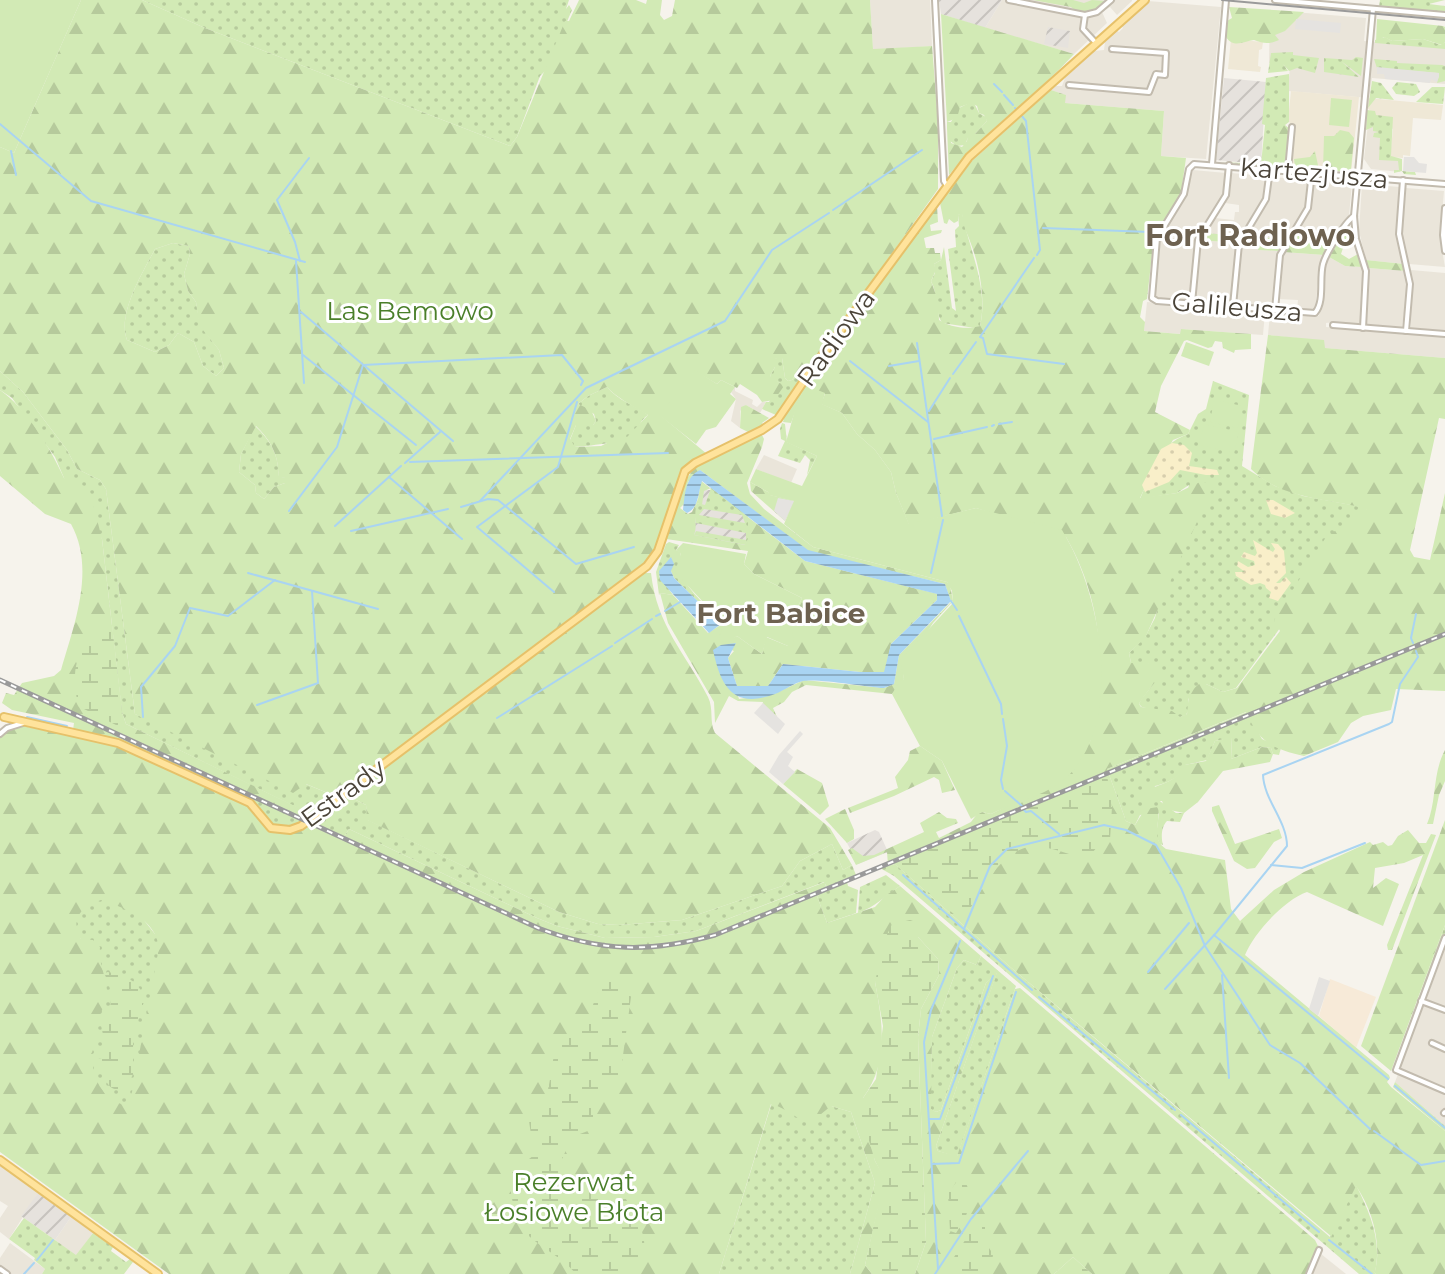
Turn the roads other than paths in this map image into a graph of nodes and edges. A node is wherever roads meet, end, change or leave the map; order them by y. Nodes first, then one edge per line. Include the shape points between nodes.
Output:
1 (935, 0) edge
2 (1011, 0) edge
3 (1111, 0) edge
4 (1226, 0) edge
5 (1275, 0) edge
6 (1142, 1) edge
7 (1373, 9) junction
8 (1085, 15) junction
9 (1445, 15) edge
10 (1096, 43) junction
11 (1112, 49) dead end
12 (1069, 85) dead end
13 (1292, 127) dead end
14 (1212, 164) junction
15 (1229, 165) junction
16 (1270, 169) junction
17 (1288, 170) junction
18 (1312, 172) junction
19 (1358, 177) junction
20 (1403, 180) junction
21 (1445, 184) edge
22 (947, 186) junction
23 (1445, 208) edge
24 (1354, 216) junction
25 (1445, 251) edge
26 (1157, 301) joint
27 (1192, 304) junction
28 (1232, 307) junction
29 (1275, 311) junction
30 (1333, 325) dead end
31 (1363, 328) junction
32 (1406, 331) junction
33 (1445, 334) edge
34 (533, 653) joint
35 (1, 716) edge
36 (27, 722) junction
37 (0, 734) edge
38 (1445, 938) edge
39 (1443, 947) edge
40 (1421, 1000) junction
41 (1445, 1010) edge
42 (1432, 1043) dead end
43 (1445, 1049) edge
44 (1445, 1091) edge
45 (0, 1160) edge
46 (1319, 1250) dead end
47 (0, 1269) edge
48 (7, 1274) edge
49 (158, 1274) edge
50 (1309, 1274) edge

1 - 22 street
2 - 8 street
3 - 8 street
4 - 14 street
5 - 7 street
6 - 10 main road, Radiowa
7 - 9 street
7 - 19 street
8 - 10 street via 1083,29
10 - 22 main road, Radiowa via 969,157
11 - 12 street via 1166,53 1165,75 1156,74 1149,92
13 - 17 street
14 - 15 street, Kartezjusza
14 - 26 street, Kartezjusza via 1194,164 1156,243 1151,295
15 - 16 street, Kartezjusza
15 - 27 street via 1226,195 1198,240
16 - 17 street, Kartezjusza
16 - 28 street via 1266,199 1239,244
17 - 18 street, Kartezjusza
18 - 19 street, Kartezjusza
18 - 29 street via 1308,208 1280,255
19 - 20 street, Kartezjusza
19 - 24 street
20 - 21 street, Kartezjusza
20 - 32 street via 1399,234 1410,284
22 - 34 main road, Radiowa via 778,419 687,469 651,561
23 - 25 street
24 - 29 street, Galileusza via 1324,260 1315,313
24 - 31 street via 1367,278
26 - 27 street, Galileusza
27 - 28 street, Galileusza
28 - 29 street, Galileusza
30 - 31 street
31 - 32 street
32 - 33 street
34 - 36 main road, Estrady via 290,830 271,828 250,803 118,743
35 - 36 main road, Estrady
36 - 37 street
38 - 39 street
39 - 40 street
40 - 41 street
40 - 44 street via 1396,1070
42 - 43 street
45 - 49 main road
46 - 50 street
47 - 48 street

